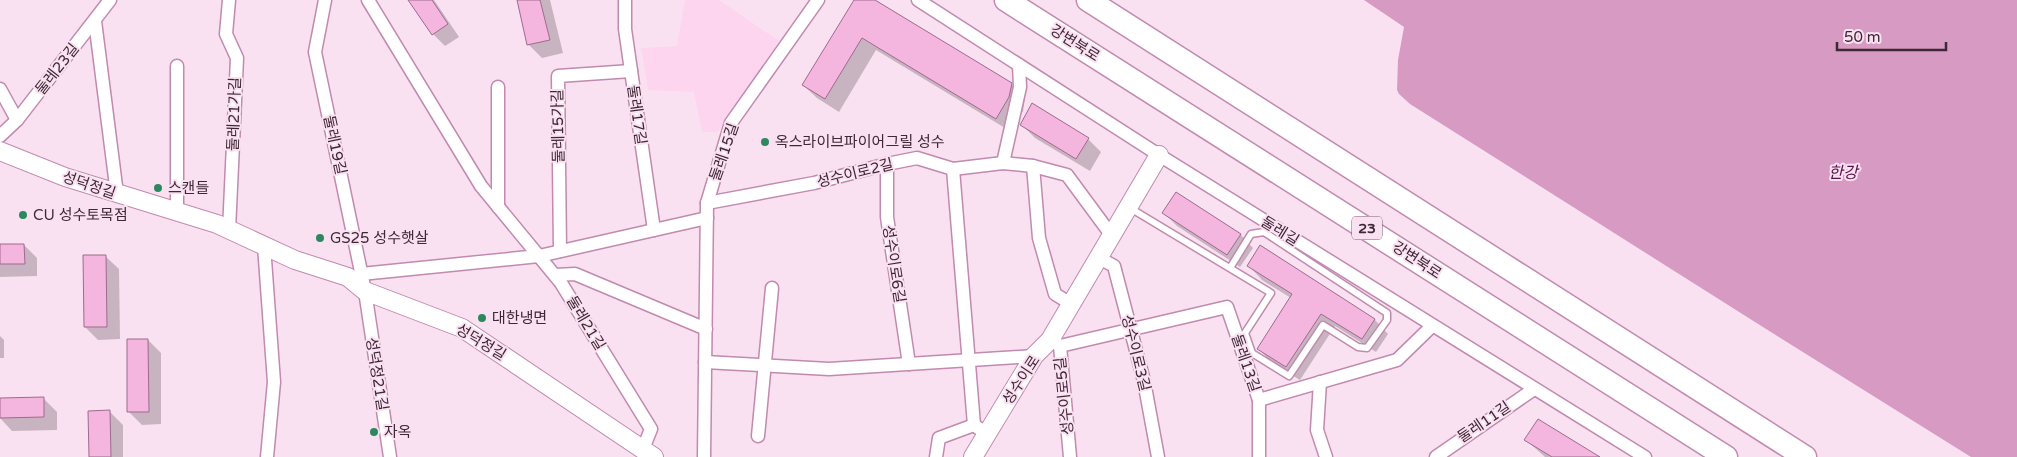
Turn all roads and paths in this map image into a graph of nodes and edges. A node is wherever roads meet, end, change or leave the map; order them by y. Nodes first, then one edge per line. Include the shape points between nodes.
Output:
1 (110, 0) edge
2 (229, 0) edge
3 (325, 0) edge
4 (368, 0) edge
5 (625, 0) edge
6 (818, 0) edge
7 (918, 0) edge
8 (1006, 0) edge
9 (1088, 0) edge
10 (95, 21) junction
11 (1019, 65) junction
12 (177, 66) dead end
13 (631, 71) junction
14 (498, 87) dead end
15 (0, 89) edge
16 (17, 120) junction
17 (0, 136) edge
18 (0, 151) edge
19 (1159, 155) junction
20 (1003, 163) junction
21 (887, 164) junction
22 (1033, 166) junction
23 (953, 169) junction
24 (117, 194) junction
25 (707, 203) junction
26 (498, 207) junction
27 (1129, 208) junction
28 (177, 213) junction
29 (707, 218) junction
30 (229, 230) junction
31 (654, 230) junction
32 (1112, 236) junction
33 (264, 246) junction
34 (560, 251) junction
35 (539, 256) junction
36 (1099, 258) junction
37 (1230, 268) junction
38 (555, 275) junction
39 (363, 282) junction
40 (772, 288) dead end
41 (1071, 304) junction
42 (1432, 326) junction
43 (706, 329) junction
44 (1131, 329) junction
45 (1055, 343) junction
46 (1034, 356) junction
47 (968, 359) junction
48 (705, 362) junction
49 (909, 364) junction
50 (764, 365) junction
51 (1320, 382) junction
52 (1534, 389) junction
53 (1259, 400) junction
54 (980, 429) junction
55 (758, 436) dead end
56 (648, 453) edge
57 (267, 457) edge
58 (390, 457) edge
59 (704, 457) edge
60 (936, 457) edge
61 (973, 457) edge
62 (1070, 457) edge
63 (1158, 457) edge
64 (1260, 457) edge
65 (1326, 457) edge
66 (1436, 457) edge
67 (1645, 457) edge
68 (1726, 457) edge
69 (1805, 457) edge

1 - 10 street, 둘레23길
2 - 30 street, 둘레21가길 via 226,34 237,58
3 - 39 street, 둘레19길 via 316,52
4 - 26 street, 둘레21길 via 481,186
5 - 13 street, 둘레17길
6 - 25 street, 둘레15길 via 731,122
7 - 11 street, 둘레길
8 - 68 highway, 강변북로 / 23
9 - 69 highway
10 - 16 street, 둘레23길
10 - 24 street
11 - 19 street, 둘레길
11 - 20 street via 1020,87
12 - 28 street
13 - 31 street, 둘레17길
13 - 34 street, 둘레15가길 via 558,76
14 - 26 street
15 - 16 street
16 - 17 street, 둘레23길
18 - 24 street, 성덕정길
19 - 27 street, 성수이로
19 - 42 street, 둘레길
20 - 22 street, 성수이로2길
20 - 23 street, 성수이로2길
21 - 23 street, 성수이로2길 via 917,158
21 - 25 street, 성수이로2길 via 814,183
21 - 49 street, 성수이로6길 via 887,217
22 - 32 street, 성수이로2길 via 1067,175
22 - 41 street via 1039,238 1055,294
23 - 47 street
24 - 28 street, 성덕정길
25 - 29 street, 둘레15길
26 - 35 street, 둘레21길
27 - 32 street, 성수이로
27 - 37 lane
28 - 30 street, 성덕정길
29 - 31 street
29 - 43 street, 둘레15길
30 - 33 street, 성덕정길
31 - 34 street
32 - 36 street, 성수이로
33 - 39 street, 성덕정길 via 295,260
33 - 57 street via 274,382
34 - 35 street
35 - 38 street, 둘레21길
35 - 39 street
36 - 41 street, 성수이로
36 - 44 street, 성수이로3길 via 1114,266
37 - 37 lane via 1271,293 1245,333 1252,354 1289,376 1323,324 1358,347 1367,348 1387,320 1387,313 1264,232 1252,234
38 - 43 street via 575,274
38 - 56 street, 둘레21길 via 651,429
39 - 56 street, 성덕정길 via 462,328
39 - 58 street, 성덕정21길
40 - 50 street
41 - 45 street, 성수이로
42 - 51 street, 둘레13길 via 1396,360
42 - 52 street, 둘레길
43 - 48 street, 둘레15길
44 - 45 street, 둘레13길
44 - 53 street, 둘레13길 via 1227,307
44 - 63 street, 성수이로3길
45 - 46 street, 성수이로
45 - 62 street, 성수이로5길
46 - 47 street
46 - 54 street, 성수이로
47 - 49 street
47 - 54 street
48 - 50 street
48 - 59 street, 둘레15길
49 - 50 street via 829,369
50 - 55 street
51 - 53 street, 둘레13길
51 - 65 street via 1317,430
52 - 66 street, 둘레11길
52 - 67 street, 둘레길
53 - 64 street
54 - 60 street via 939,438
54 - 61 street, 성수이로

